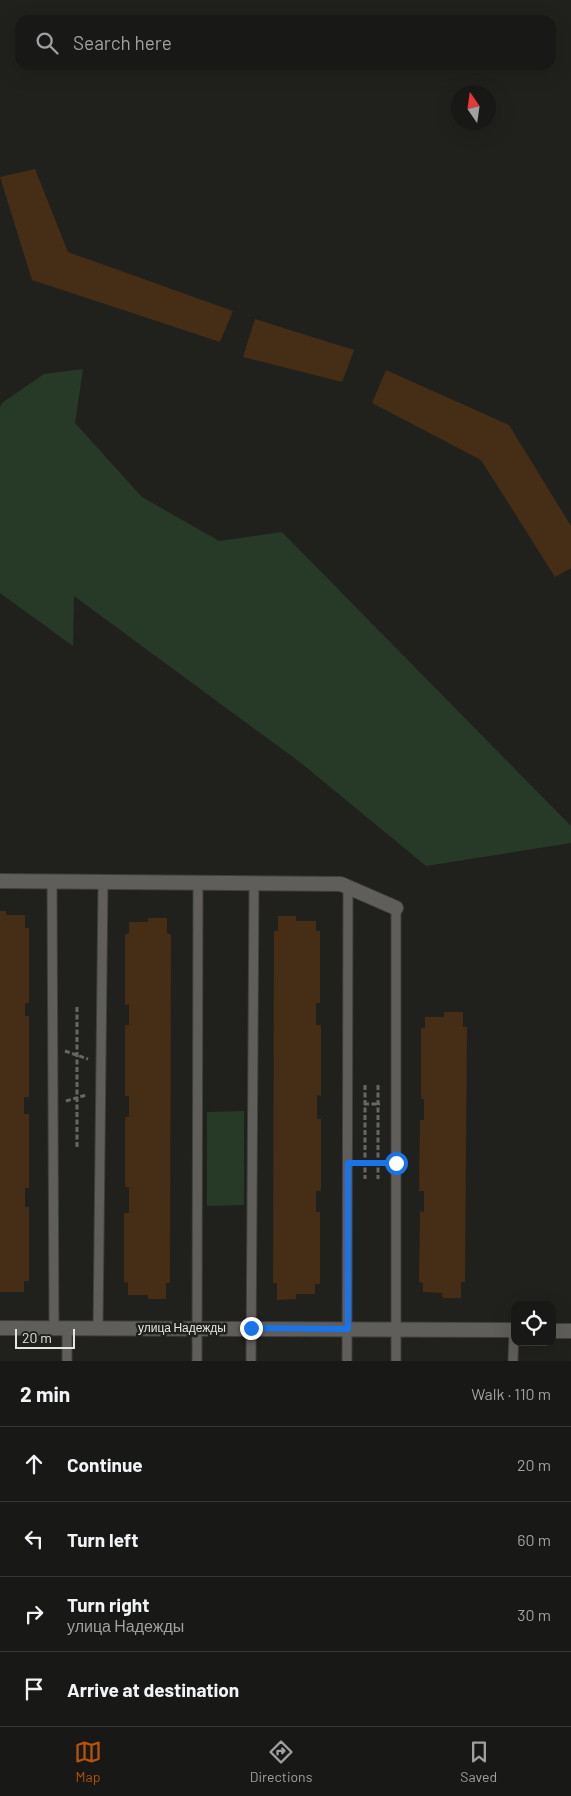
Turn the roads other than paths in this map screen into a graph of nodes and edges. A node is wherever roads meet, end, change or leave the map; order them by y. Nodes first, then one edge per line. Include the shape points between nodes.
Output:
1 (0, 881) edge
2 (52, 882) junction
3 (103, 882) junction
4 (198, 883) junction
5 (254, 883) junction
6 (348, 887) junction
7 (396, 908) joint
8 (0, 1328) edge
9 (60, 1328) junction
10 (98, 1328) junction
11 (198, 1328) junction
12 (251, 1328) junction
13 (348, 1329) junction
14 (396, 1329) junction
15 (511, 1330) edge
16 (556, 1331) edge
17 (571, 1331) edge
18 (514, 1346) edge
19 (67, 1361) edge
20 (197, 1361) edge
21 (251, 1361) edge
22 (348, 1361) edge
23 (396, 1361) edge
24 (514, 1361) edge

1 - 2 street
2 - 3 street
2 - 9 lane via 53,1105
3 - 4 street
3 - 10 lane
4 - 5 street
4 - 11 lane
5 - 6 street via 341,884
5 - 12 lane
6 - 7 street
6 - 13 lane
7 - 14 lane
8 - 9 street, улица Надежды
9 - 10 street, улица Надежды
9 - 19 lane
10 - 11 street, улица Надежды
11 - 12 street, улица Надежды
11 - 20 lane
12 - 13 street, улица Надежды
12 - 21 lane
13 - 14 street, улица Надежды
13 - 22 lane
14 - 15 street, улица Надежды
14 - 23 lane
16 - 17 street
18 - 24 lane

